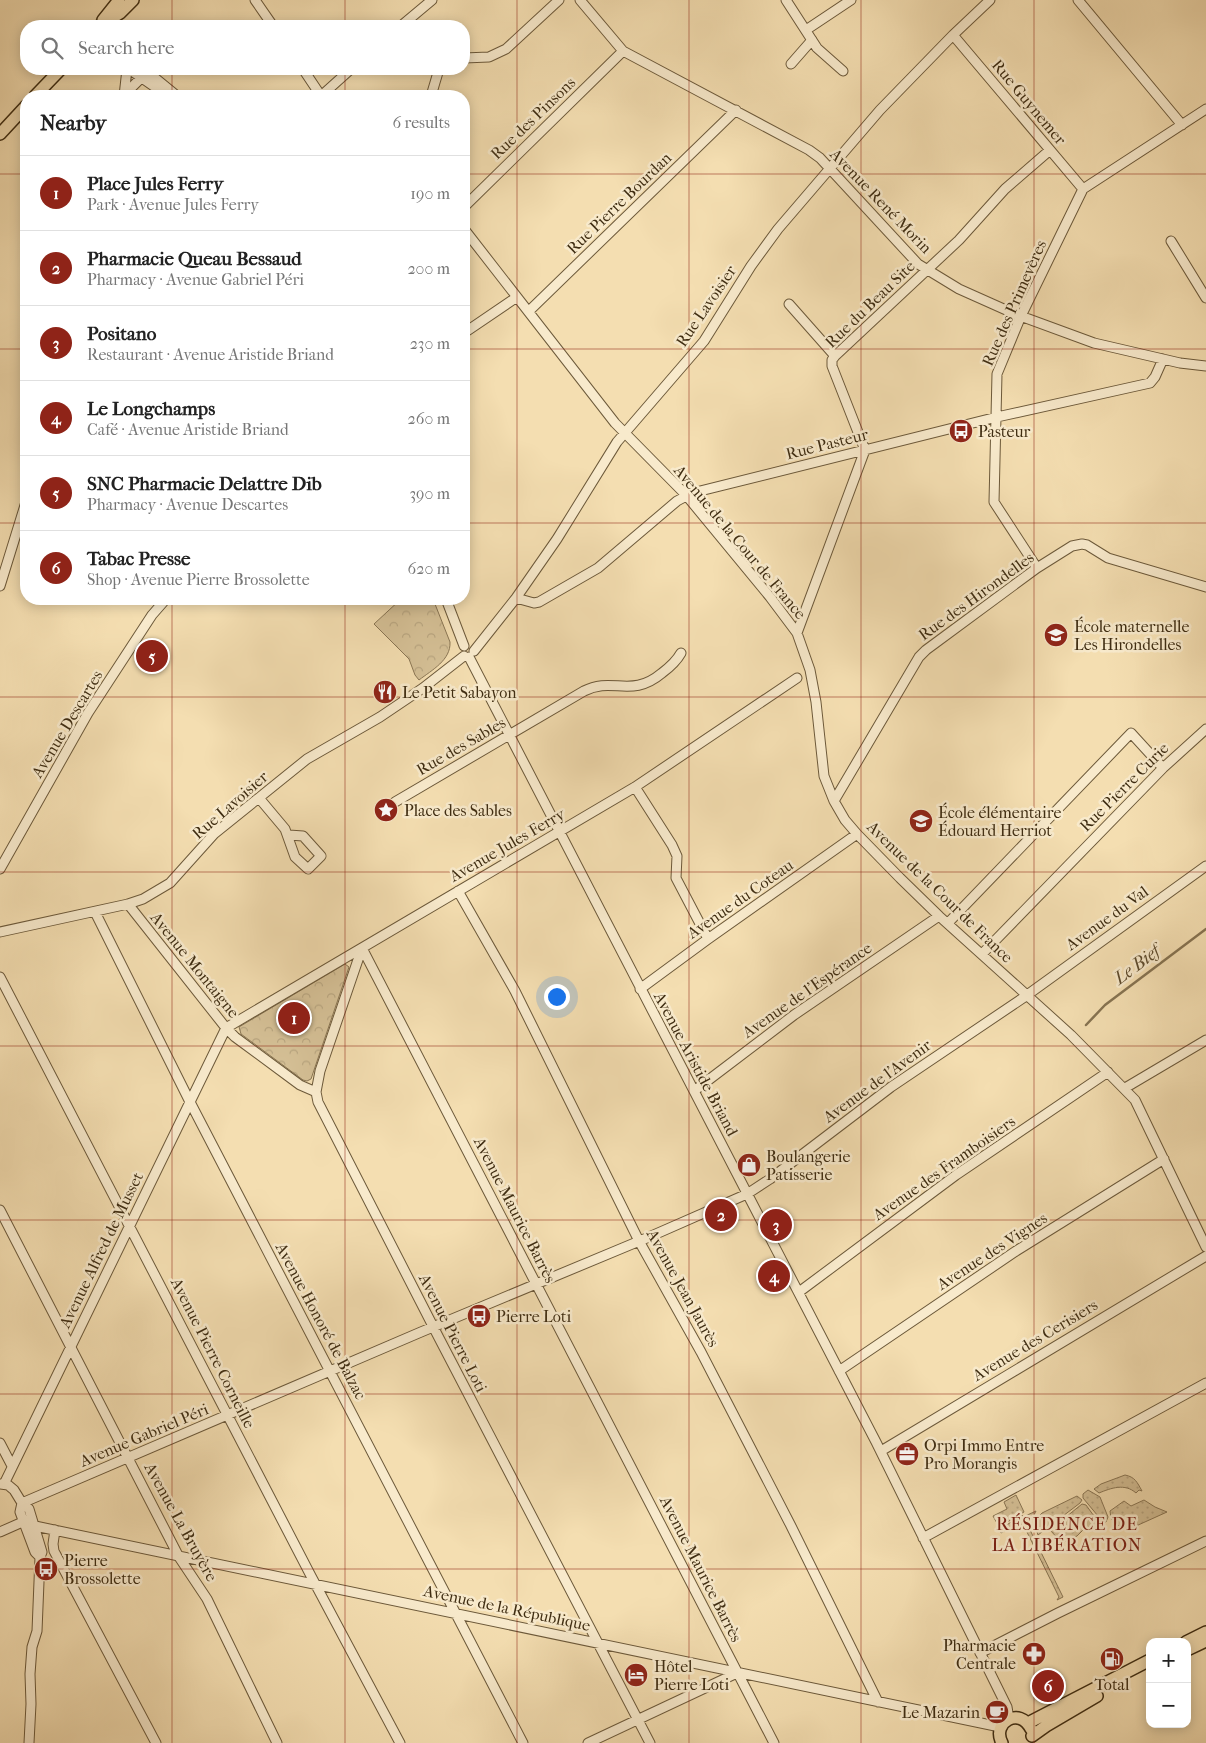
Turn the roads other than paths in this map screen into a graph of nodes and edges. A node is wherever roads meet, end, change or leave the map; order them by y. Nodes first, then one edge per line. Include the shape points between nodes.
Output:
1 (119, 0) edge
2 (133, 0) edge
3 (255, 0) edge
4 (432, 0) edge
5 (580, 0) edge
6 (786, 0) edge
7 (851, 0) edge
8 (990, 0) edge
9 (1078, 0) edge
10 (556, 1) edge
11 (104, 20) edge
12 (109, 20) edge
13 (269, 20) edge
14 (408, 20) edge
15 (806, 30) junction
16 (953, 35) junction
17 (812, 40) junction
18 (623, 51) junction
19 (470, 58) edge
20 (791, 64) dead end
21 (843, 72) dead end
22 (55, 75) edge
23 (127, 75) edge
24 (142, 75) edge
25 (147, 75) edge
26 (148, 75) edge
27 (307, 75) edge
28 (344, 75) edge
29 (437, 75) edge
30 (41, 90) edge
31 (125, 90) edge
32 (129, 90) edge
33 (162, 90) edge
34 (169, 90) edge
35 (317, 90) edge
36 (328, 90) edge
37 (433, 90) edge
38 (1206, 109) edge
39 (20, 112) edge
40 (733, 114) junction
41 (1182, 125) junction
42 (0, 134) edge
43 (1050, 150) junction
44 (830, 168) junction
45 (1083, 189) junction
46 (470, 201) edge
47 (470, 237) edge
48 (1171, 240) dead end
49 (927, 270) junction
50 (518, 297) junction
51 (1206, 298) edge
52 (789, 304) dead end
53 (529, 311) junction
54 (1021, 316) junction
55 (470, 329) edge
56 (835, 356) junction
57 (1163, 359) junction
58 (1206, 366) edge
59 (997, 417) junction
60 (624, 433) junction
61 (865, 450) junction
62 (686, 495) junction
63 (20, 521) edge
64 (1038, 568) junction
65 (0, 586) edge
66 (1206, 587) edge
67 (516, 598) junction
68 (161, 605) edge
69 (448, 605) edge
70 (797, 633) junction
71 (468, 653) junction
72 (681, 653) dead end
73 (798, 678) dead end
74 (1206, 729) edge
75 (509, 736) junction
76 (1163, 768) junction
77 (635, 787) junction
78 (259, 798) junction
79 (834, 801) junction
80 (386, 809) dead end
81 (559, 832) junction
82 (857, 834) junction
83 (289, 835) dead end
84 (1206, 866) edge
85 (0, 868) edge
86 (458, 890) junction
87 (128, 904) junction
88 (95, 912) junction
89 (939, 916) junction
90 (948, 924) junction
91 (0, 932) edge
92 (708, 939) junction
93 (362, 948) junction
94 (982, 954) junction
95 (0, 977) edge
96 (640, 989) junction
97 (1027, 995) junction
98 (226, 1028) junction
99 (1206, 1040) edge
100 (1108, 1072) junction
101 (1125, 1088) junction
102 (694, 1091) junction
103 (316, 1092) junction
104 (190, 1102) junction
105 (1164, 1159) junction
106 (747, 1194) junction
107 (0, 1210) edge
108 (130, 1225) junction
109 (639, 1241) junction
110 (1206, 1247) edge
111 (1206, 1256) edge
112 (536, 1285) junction
113 (799, 1292) junction
114 (434, 1328) junction
115 (70, 1347) junction
116 (840, 1371) junction
117 (331, 1372) junction
118 (1206, 1383) edge
119 (228, 1416) junction
120 (0, 1443) edge
121 (881, 1451) junction
122 (128, 1458) junction
123 (12, 1466) junction
124 (2, 1484) edge
125 (22, 1503) junction
126 (29, 1524) junction
127 (55, 1530) junction
128 (0, 1532) edge
129 (923, 1538) junction
130 (1206, 1541) edge
131 (179, 1557) junction
132 (316, 1584) junction
133 (456, 1613) junction
134 (1206, 1632) edge
135 (1191, 1640) edge
136 (1206, 1641) edge
137 (596, 1642) junction
138 (1191, 1648) edge
139 (980, 1653) junction
140 (1146, 1662) edge
141 (1146, 1671) edge
142 (737, 1672) junction
143 (1077, 1698) junction
144 (878, 1702) junction
145 (1071, 1711) junction
146 (638, 1719) junction
147 (1009, 1719) junction
148 (1028, 1723) junction
149 (1000, 1735) edge
150 (1031, 1740) edge
151 (28, 1743) edge
152 (156, 1743) edge
153 (277, 1743) edge
154 (400, 1743) edge
155 (523, 1743) edge
156 (588, 1743) edge
157 (650, 1743) edge
158 (774, 1743) edge
159 (992, 1743) edge

1 - 11 main road
2 - 12 main road
3 - 13 street
4 - 14 street
5 - 18 street, Avenue René Morin
6 - 15 street
7 - 15 street
8 - 16 street, Rue Lavoisier
9 - 41 street
10 - 19 street via 506,49 489,57
15 - 17 street
16 - 43 street, Rue Guynemer
16 - 44 street, Rue Lavoisier via 880,110
17 - 20 street
17 - 21 street
18 - 40 street, Avenue René Morin
18 - 46 street, Rue des Pinsons
22 - 30 main road
23 - 31 street
24 - 32 street
25 - 33 street
26 - 34 street
27 - 35 street
28 - 36 street
29 - 37 street
38 - 41 street
39 - 42 main road
40 - 44 street, Avenue René Morin via 809,150
40 - 53 street, Rue Pierre Bourdan
41 - 45 street
43 - 45 street, Rue Guynemer
43 - 49 street, Rue du Beau Site via 1005,188
44 - 49 street, Avenue René Morin
44 - 60 street, Rue Lavoisier via 778,228 704,341
45 - 54 street, Rue des Primevères
47 - 50 street, Avenue de la Cour de France
48 - 51 street
49 - 54 street, Avenue René Morin via 959,290
49 - 56 street, Rue du Beau Site
50 - 53 street, Avenue de la Cour de France
50 - 55 street
52 - 56 street
53 - 60 street, Avenue de la Cour de France
54 - 57 street, Avenue René Morin via 1094,343
54 - 59 street, Rue des Primevères via 997,374
56 - 61 street, Rue du Beau Site via 832,366
57 - 58 street, Avenue René Morin
57 - 59 street, Rue Pasteur via 1156,377 1150,382
59 - 61 street, Rue Pasteur
59 - 64 street, Rue des Primevères via 994,502
60 - 62 street, Avenue de la Cour de France
60 - 67 street, Rue Lavoisier via 558,539
61 - 62 street, Rue Pasteur
61 - 70 street
62 - 67 street, Rue Pasteur via 598,568 534,604
62 - 70 street, Avenue de la Cour de France
63 - 65 street
64 - 66 street, Rue des Hirondelles via 1072,546 1082,544 1108,558
64 - 79 street, Rue des Hirondelles via 919,657
67 - 71 street, Rue Lavoisier
68 - 85 street, Avenue Descartes via 88,714
69 - 71 street, Avenue Aristide Briand
70 - 79 street, Avenue de la Cour de France via 810,670 822,768
71 - 75 street, Avenue Aristide Briand
71 - 78 street, Rue Lavoisier via 380,717 307,759
72 - 75 street, Rue des Sables via 676,662 649,683 632,687 592,687
73 - 77 street, Avenue Jules Ferry
74 - 76 street, Rue Pierre Curie
75 - 80 street, Rue des Sables
75 - 81 street, Avenue Aristide Briand
76 - 90 street via 1131,733
76 - 94 street, Rue Pierre Curie
77 - 81 street, Avenue Jules Ferry
77 - 92 street via 672,845 677,856 676,878
78 - 83 street
78 - 87 street, Rue Lavoisier via 214,834 170,883
79 - 82 street, Avenue de la Cour de France
81 - 86 street, Avenue Jules Ferry
81 - 96 street, Avenue Aristide Briand
82 - 89 street, Avenue de la Cour de France
82 - 92 street, Avenue du Coteau
84 - 97 street, Avenue du Val
86 - 93 street, Avenue Jules Ferry
86 - 109 street, Avenue Jean Jaurès via 515,991
87 - 88 street, Rue Lavoisier
87 - 98 street, Avenue Montaigne
88 - 91 street, Rue Lavoisier
88 - 104 street, Avenue Honoré de Balzac
89 - 90 street, Avenue de la Cour de France
89 - 102 street, Avenue de l'Espérance via 794,1015
90 - 94 street, Avenue de la Cour de France
92 - 96 street, Avenue du Coteau
93 - 98 street, Avenue Jules Ferry
93 - 103 street via 320,1071
93 - 112 street, Avenue Maurice Barrès
94 - 97 street, Avenue de la Cour de France
95 - 108 street, Avenue Pierre Corneille
96 - 102 street, Avenue Aristide Briand
97 - 100 street, Avenue de la Cour de France
97 - 106 street, Avenue de l'Avenir via 891,1087
98 - 103 street, Avenue Montaigne via 300,1085
98 - 104 street, Avenue Alfred de Musset
99 - 101 street
100 - 101 street, Avenue de la Cour de France
100 - 113 street, Avenue des Framboisiers via 956,1175
101 - 105 street, Avenue de la Cour de France via 1135,1100
102 - 106 street, Avenue Aristide Briand
103 - 114 street, Avenue Pierre Loti via 325,1116
104 - 108 street, Avenue Alfred de Musset
104 - 117 street, Avenue Honoré de Balzac
105 - 110 street, Avenue de la Cour de France
105 - 116 street, Avenue des Vignes via 1016,1251
106 - 109 street, Avenue Gabriel Péri
106 - 113 street, Avenue Aristide Briand
107 - 115 street, Avenue La Bruyère
108 - 115 street, Avenue Alfred de Musset
108 - 119 street, Avenue Pierre Corneille
109 - 112 street, Avenue Gabriel Péri
109 - 144 street, Avenue Jean Jaurès via 706,1360
111 - 121 street, Avenue des Cerisiers
112 - 114 street, Avenue Gabriel Péri
112 - 142 street, Avenue Maurice Barrès
113 - 116 street, Avenue Aristide Briand
114 - 117 street, Avenue Gabriel Péri
114 - 137 street, Avenue Pierre Loti
115 - 122 street, Avenue La Bruyère
115 - 123 street, Avenue Alfred de Musset
116 - 121 street, Avenue Aristide Briand
117 - 119 street, Avenue Gabriel Péri
117 - 133 street, Avenue Honoré de Balzac
118 - 129 street
119 - 122 street, Avenue Gabriel Péri
119 - 132 street, Avenue Pierre Corneille
120 - 123 street
121 - 129 street, Avenue Aristide Briand
122 - 125 street, Avenue Gabriel Péri
122 - 131 street, Avenue La Bruyère
123 - 124 street, Avenue Alfred de Musset
124 - 125 street via 14,1490
125 - 126 street via 20,1512
126 - 127 street, Avenue de la République
126 - 128 street
126 - 151 street via 35,1552 40,1557
127 - 131 street, Avenue de la République
127 - 152 street via 53,1544 56,1554
129 - 139 street, Avenue Aristide Briand
130 - 139 street
131 - 132 street, Avenue de la République
131 - 153 street, Avenue La Bruyère via 207,1599
132 - 133 street, Avenue de la République
132 - 154 street, Avenue Pierre Corneille
133 - 137 street, Avenue de la République
133 - 155 street, Avenue Honoré de Balzac
134 - 135 main road
136 - 138 main road
137 - 142 street, Avenue de la République
137 - 146 street, Avenue Pierre Loti
139 - 147 street, Avenue Aristide Briand
140 - 143 main road
141 - 145 main road
142 - 144 street, Avenue de la République
142 - 146 street
142 - 158 street, Avenue Maurice Barrès
143 - 145 main road via 1077,1704
143 - 148 main road
144 - 149 street, Avenue de la République
145 - 150 main road via 1046,1726
146 - 156 street
146 - 157 street, Avenue Pierre Loti
147 - 148 main road via 1018,1718
147 - 149 main road via 1004,1722
148 - 150 main road via 1032,1731
149 - 159 main road

